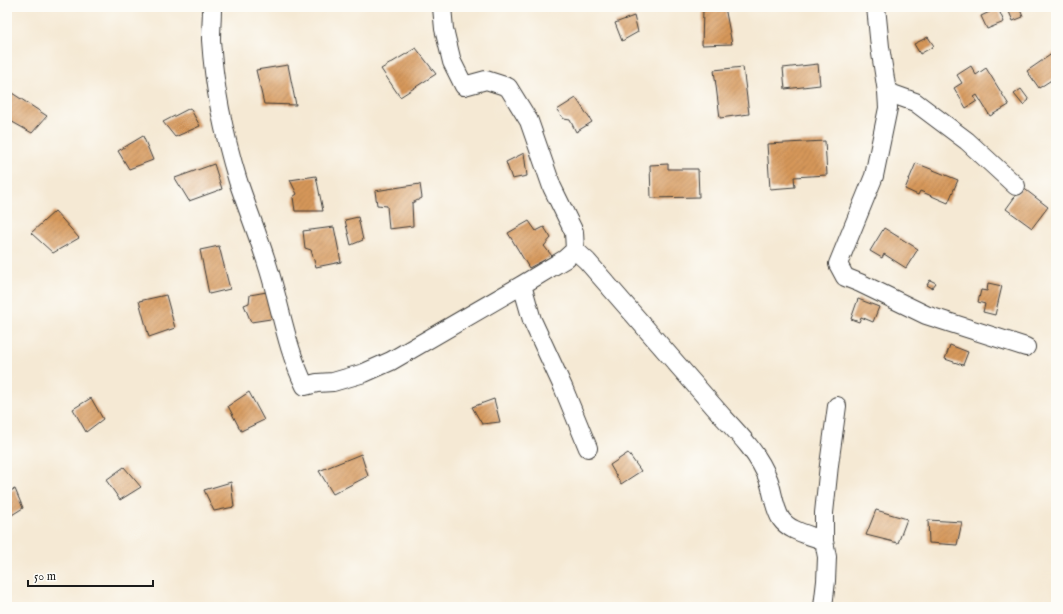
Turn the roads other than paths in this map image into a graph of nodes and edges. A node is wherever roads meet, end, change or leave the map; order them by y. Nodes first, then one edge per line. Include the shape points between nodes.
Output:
1 (212, 7) edge
2 (442, 7) edge
3 (876, 7) edge
4 (887, 92) junction
5 (1016, 186) dead end
6 (575, 250) junction
7 (522, 285) junction
8 (1026, 347) dead end
9 (837, 406) dead end
10 (588, 448) dead end
11 (824, 542) junction
12 (823, 607) edge

1 - 7 street via 211,40 217,96 229,146 269,270 286,335 305,386 333,382 384,364
2 - 6 street via 452,62 464,86 486,80 508,86 529,121 552,187 574,232
3 - 4 street
4 - 5 street via 915,102 967,141
4 - 8 street via 888,108 874,176 838,264 845,277 926,314
6 - 7 street
6 - 11 street via 746,440 769,480 781,519 796,530
7 - 10 street via 532,320
9 - 11 street via 824,513
11 - 12 street via 827,557

